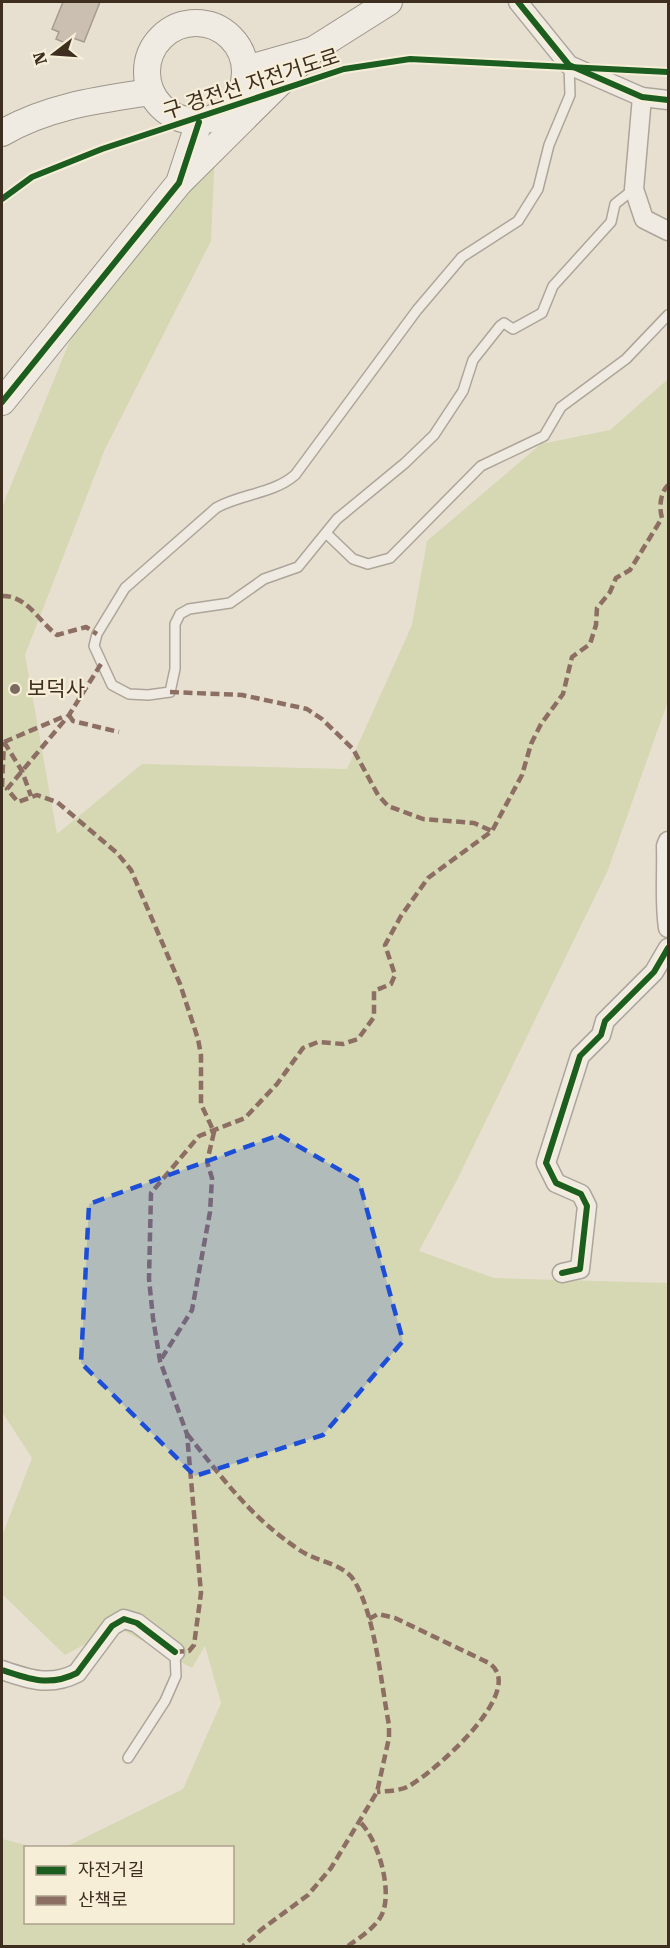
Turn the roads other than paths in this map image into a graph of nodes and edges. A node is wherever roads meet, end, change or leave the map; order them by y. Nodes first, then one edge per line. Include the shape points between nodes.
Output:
1 (389, 2) edge
2 (518, 2) edge
3 (194, 12) edge
4 (314, 50) junction
5 (569, 66) junction
6 (246, 69) junction
7 (151, 92) junction
8 (642, 98) junction
9 (669, 100) edge
10 (199, 122) junction
11 (2, 133) edge
12 (179, 183) junction
13 (634, 189) junction
14 (669, 231) edge
15 (669, 315) edge
16 (2, 402) edge
17 (327, 534) junction
18 (669, 841) edge
19 (669, 928) edge
20 (669, 948) edge
21 (562, 1273) dead end
22 (175, 1652) joint
23 (2, 1670) edge
24 (128, 1758) dead end

1 - 4 street
2 - 5 street
3 - 6 street via 235,40
3 - 7 street via 159,38 147,64
4 - 6 street
4 - 12 street
5 - 8 street
5 - 17 lane via 570,95 549,145 538,189 518,221 462,257 417,310 295,475 216,508 125,588 97,634 94,646 112,685 129,694 170,692 175,669 175,624 180,614 230,603 264,579 298,567
6 - 10 street via 238,99 228,110
7 - 10 street via 169,114
7 - 11 street via 43,112
8 - 9 street
8 - 13 street
10 - 12 street
12 - 16 street
13 - 14 street via 644,219
13 - 17 lane via 615,204 611,222 553,286 542,313 513,329 504,323 481,348 463,391 434,435 337,519
15 - 17 lane via 626,359 561,407 544,436 481,465 390,558 368,564 353,559
18 - 19 street via 664,902
20 - 21 street via 654,972 605,1021 601,1035 580,1056 546,1163 556,1183 581,1194 587,1206 580,1269
22 - 23 street via 137,1623 124,1619 112,1626 76,1673 68,1677 53,1683
22 - 24 lane via 176,1676 165,1701

